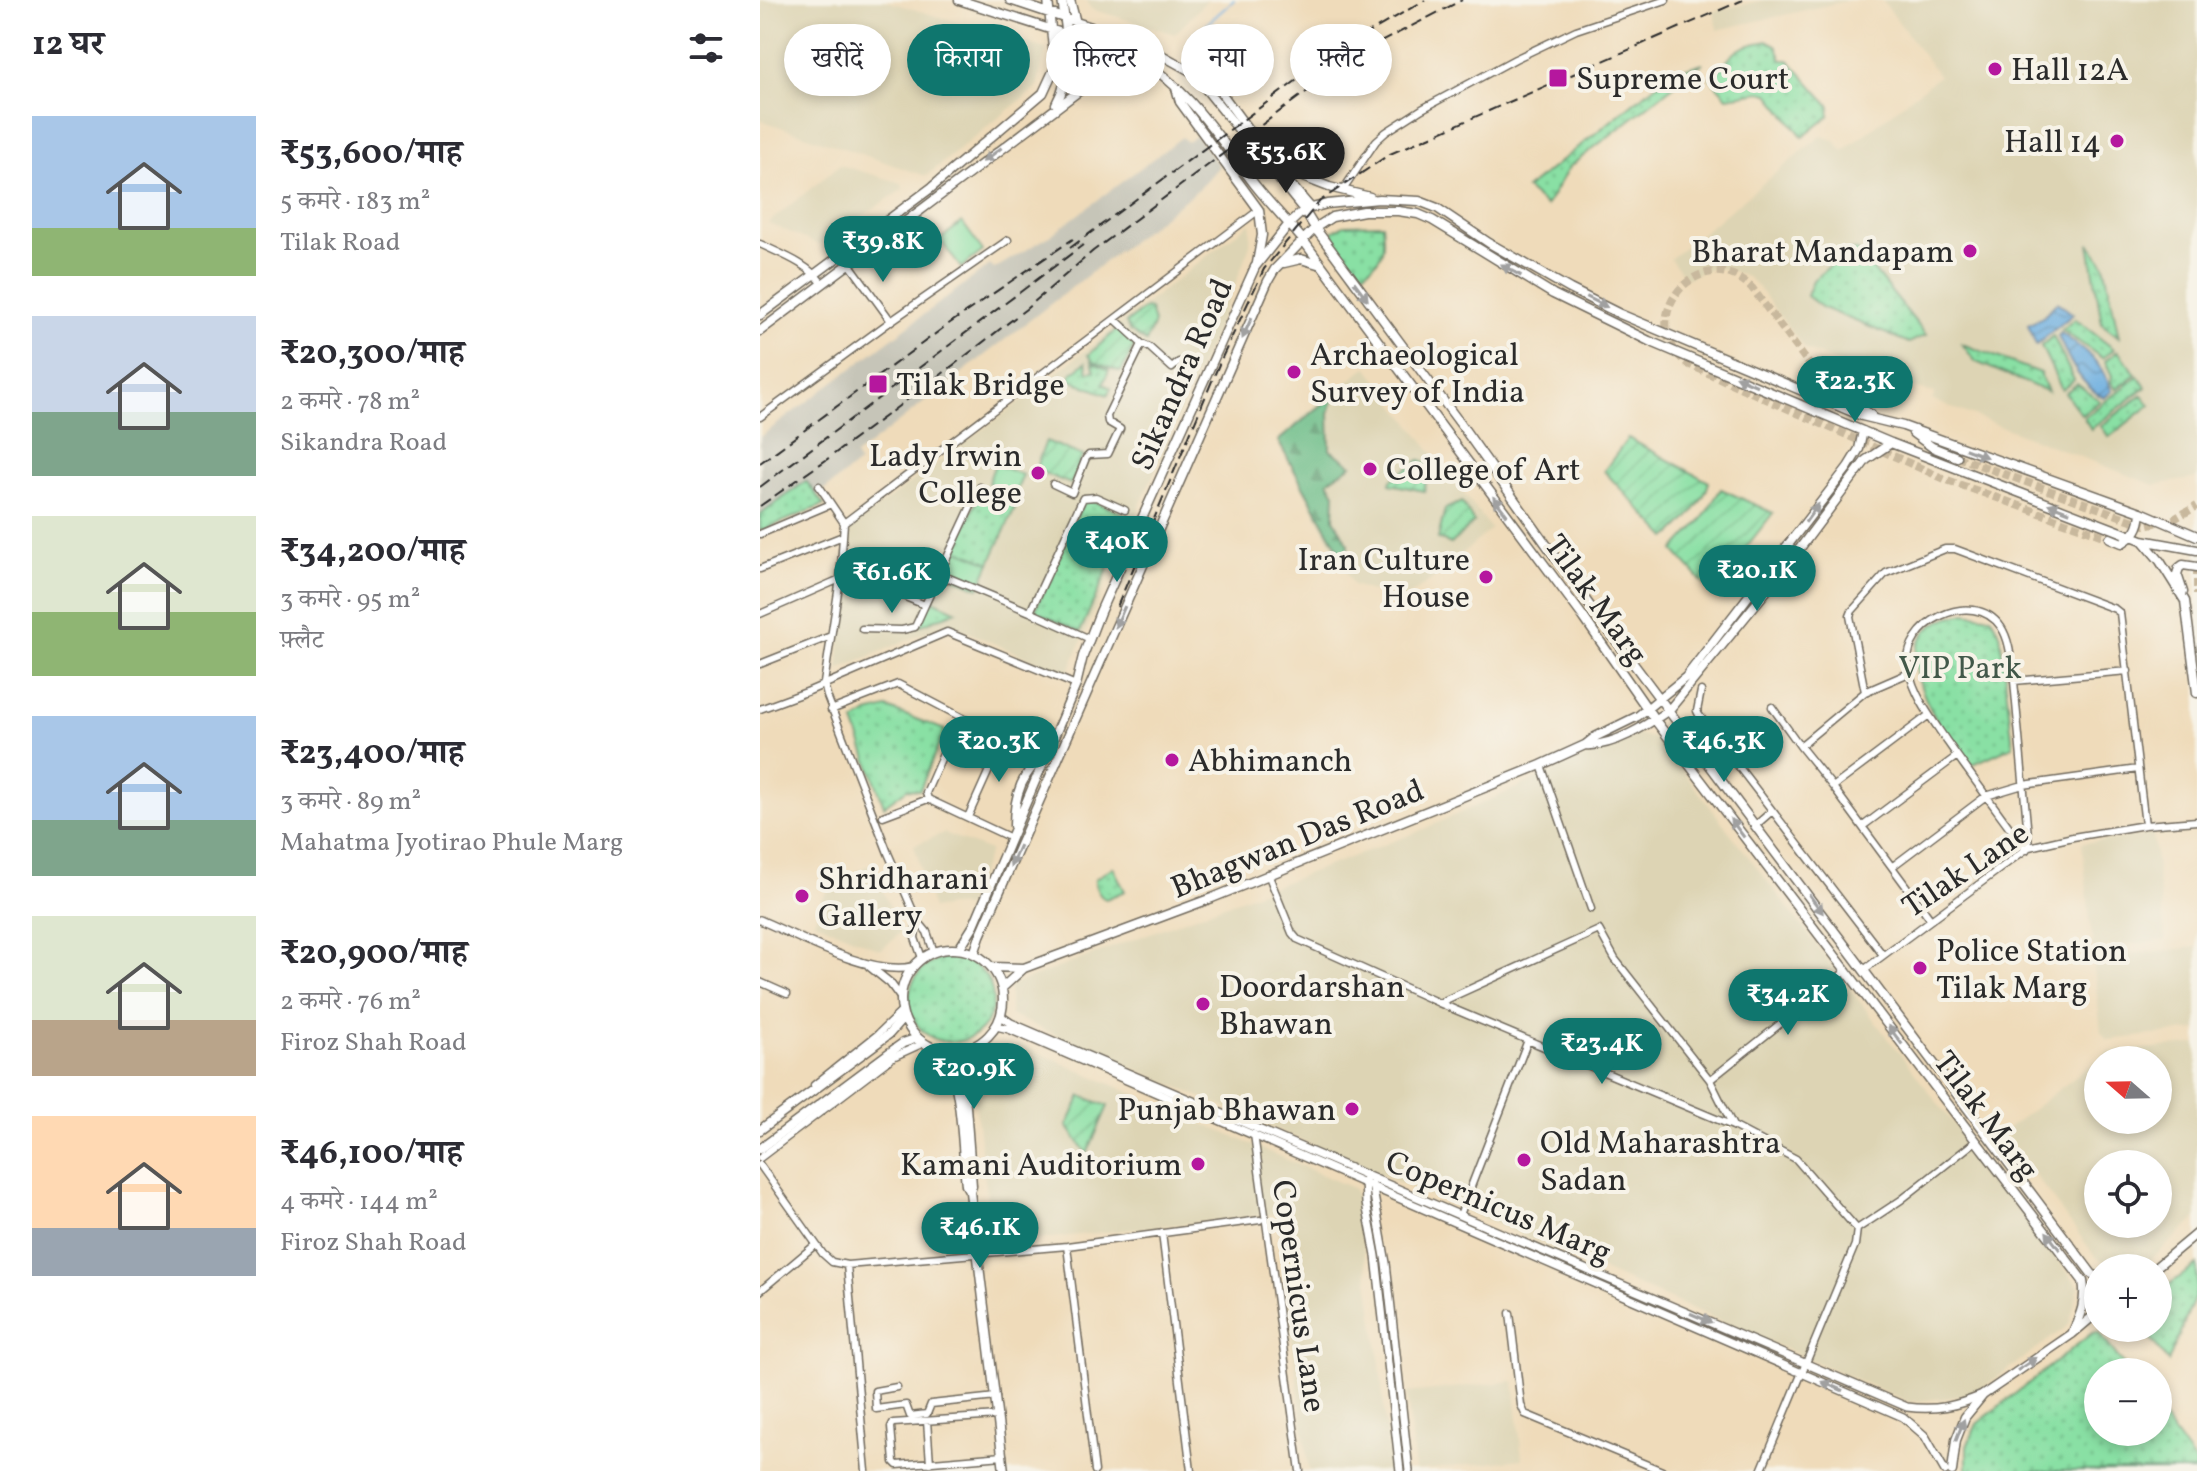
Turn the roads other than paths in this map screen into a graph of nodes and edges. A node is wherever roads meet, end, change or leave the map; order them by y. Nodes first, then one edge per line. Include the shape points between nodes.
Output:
1 (959, 0) edge
2 (1010, 0) edge
3 (1048, 0) edge
4 (1062, 0) edge
5 (1070, 0) edge
6 (1666, 0) edge
7 (1049, 11) junction
8 (1066, 17) junction
9 (1076, 20) junction
10 (1050, 24) edge
11 (1066, 24) edge
12 (1046, 27) edge
13 (1181, 66) edge
14 (1165, 76) edge
15 (1175, 85) junction
16 (1046, 86) edge
17 (1058, 96) edge
18 (1071, 96) edge
19 (1211, 96) edge
20 (1224, 96) edge
21 (1054, 108) junction
22 (1275, 166) junction
23 (1258, 189) junction
24 (1343, 190) junction
25 (1249, 196) junction
26 (1398, 198) junction
27 (1379, 199) junction
28 (1307, 209) junction
29 (1259, 210) junction
30 (1397, 211) junction
31 (1289, 224) junction
32 (1315, 228) junction
33 (1008, 240) dead end
34 (1303, 240) junction
35 (760, 244) edge
36 (843, 255) junction
37 (850, 264) junction
38 (1278, 265) junction
39 (1321, 265) junction
40 (1255, 267) junction
41 (815, 274) junction
42 (823, 284) junction
43 (1247, 284) junction
44 (1262, 292) junction
45 (760, 315) edge
46 (1116, 320) junction
47 (891, 321) junction
48 (760, 331) edge
49 (1142, 344) junction
50 (1179, 362) dead end
51 (1849, 399) tunnel mouth
52 (760, 417) edge
53 (1880, 421) junction
54 (1903, 426) junction
55 (1863, 431) junction
56 (1891, 443) junction
57 (1957, 457) tunnel mouth
58 (1486, 461) junction
59 (1474, 470) junction
60 (1053, 484) dead end
61 (819, 486) dead end
62 (980, 487) dead end
63 (1072, 493) junction
64 (1827, 493) junction
65 (1083, 498) junction
66 (1837, 500) junction
67 (831, 504) junction
68 (1125, 510) dead end
69 (2141, 512) junction
70 (844, 523) junction
71 (760, 534) edge
72 (843, 536) junction
73 (2132, 536) junction
74 (2197, 536) edge
75 (2110, 538) tunnel mouth
76 (2142, 540) junction
77 (2197, 550) edge
78 (877, 555) dead end
79 (2197, 567) edge
80 (760, 569) edge
81 (840, 579) junction
82 (934, 583) junction
83 (923, 587) junction
84 (903, 596) junction
85 (2185, 601) junction
86 (925, 605) junction
87 (1030, 612) junction
88 (760, 614) edge
89 (862, 629) dead end
90 (831, 635) junction
91 (1090, 639) junction
92 (760, 664) edge
93 (2128, 671) junction
94 (1909, 673) junction
95 (2014, 681) junction
96 (824, 683) junction
97 (1076, 685) junction
98 (1701, 691) dead end
99 (1865, 692) junction
100 (2197, 693) edge
101 (1661, 700) junction
102 (1772, 707) dead end
103 (760, 709) edge
104 (831, 710) junction
105 (1647, 710) junction
106 (1669, 710) junction
107 (1929, 715) junction
108 (1655, 720) junction
109 (954, 729) dead end
110 (1585, 745) junction
111 (1800, 746) junction
112 (1957, 756) junction
113 (1541, 765) junction
114 (2138, 769) junction
115 (2023, 785) junction
116 (1833, 787) junction
117 (1986, 796) junction
118 (928, 799) junction
119 (1772, 811) junction
120 (883, 816) dead end
121 (968, 817) junction
122 (2197, 821) edge
123 (1756, 825) junction
124 (2145, 825) junction
125 (1863, 826) junction
126 (1013, 834) junction
127 (2027, 848) junction
128 (1893, 866) junction
129 (1268, 874) junction
130 (1591, 909) dead end
131 (760, 920) edge
132 (917, 920) junction
133 (1931, 920) junction
134 (959, 949) junction
135 (934, 952) junction
136 (974, 954) junction
137 (1883, 955) junction
138 (922, 958) junction
139 (868, 965) junction
140 (912, 967) junction
141 (992, 967) junction
142 (1024, 968) junction
143 (1865, 969) junction
144 (1846, 971) junction
145 (760, 982) edge
146 (1002, 988) junction
147 (787, 994) dead end
148 (901, 998) junction
149 (1439, 1003) junction
150 (903, 1014) junction
151 (1001, 1016) junction
152 (996, 1026) junction
153 (1528, 1040) junction
154 (921, 1041) junction
155 (970, 1048) junction
156 (942, 1051) junction
157 (1710, 1080) junction
158 (1733, 1126) junction
159 (760, 1128) edge
160 (1254, 1131) junction
161 (1976, 1141) junction
162 (760, 1149) edge
163 (760, 1158) edge
164 (760, 1165) edge
165 (1369, 1180) junction
166 (970, 1192) junction
167 (1431, 1207) junction
168 (1460, 1215) junction
169 (1260, 1220) dead end
170 (1857, 1229) junction
171 (1162, 1233) junction
172 (2197, 1233) edge
173 (815, 1245) junction
174 (1067, 1246) junction
175 (2172, 1254) edge
176 (978, 1255) junction
177 (2084, 1263) edge
178 (847, 1265) junction
179 (760, 1291) edge
180 (1510, 1313) dead end
181 (2084, 1324) edge
182 (2072, 1334) junction
183 (1806, 1363) junction
184 (1802, 1373) junction
185 (897, 1387) dead end
186 (1983, 1395) junction
187 (996, 1397) junction
188 (1907, 1407) junction
189 (998, 1416) junction
190 (1903, 1417) junction
191 (927, 1421) junction
192 (1003, 1456) junction
193 (930, 1463) junction
194 (866, 1471) edge
195 (1004, 1471) edge
196 (1095, 1471) edge
197 (1191, 1471) edge
198 (1300, 1471) edge
199 (1400, 1471) edge
200 (1409, 1471) edge
201 (1662, 1471) edge
202 (1761, 1471) edge
203 (1945, 1471) edge
204 (1952, 1471) edge

1 - 12 main road
2 - 7 main road
3 - 7 main road
4 - 8 main road
5 - 9 main road
6 - 24 street via 1576,30 1422,109 1376,141
7 - 8 main road
7 - 10 main road
8 - 9 main road
8 - 11 main road
9 - 13 main road via 1142,44
14 - 15 main road
15 - 23 main road, Tilak Marg
15 - 25 main road via 1180,102
16 - 36 main road via 931,188
17 - 21 main road
18 - 21 main road
19 - 28 main road
20 - 22 main road
21 -> 37 main road
22 - 24 main road
22 - 28 main road
23 - 25 main road
23 - 31 main road, Tilak Marg
24 - 27 main road
25 - 29 main road
26 - 27 main road
26 - 30 main road
26 -> 53 main road via 1437,208 1489,243 1620,314
27 - 28 main road
28 - 31 main road, Sikandra Road
28 - 32 main road, Tilak Marg
29 - 40 main road via 1262,235
29 - 46 street
30 - 32 main road via 1346,213
55 -> 30 main road via 1621,329 1432,220
31 - 34 main road, Tilak Marg
31 - 40 main road, Sikandra Road
32 - 34 main road, Sikandra Road
32 -> 58 main road, Tilak Marg
33 - 47 street
34 - 38 main road, Sikandra Road
34 - 39 main road, Tilak Marg
35 - 41 street
36 - 37 street
36 - 41 main road
37 - 42 main road
37 - 47 street
38 - 39 main road via 1301,259
38 - 44 main road, Sikandra Road
39 - 59 main road, Tilak Marg
40 - 43 main road, Sikandra Road
41 - 42 street
41 - 45 main road
42 - 48 main road
43 - 44 main road via 1259,281
43 - 91 main road, Sikandra Road
44 -> 136 main road, Sikandra Road
46 - 49 street
46 - 70 street
47 - 52 street
49 - 50 street via 1172,368
49 - 63 street via 1107,416 1120,429 1110,453 1086,458
51 - 53 main road
53 - 54 main road
54 - 57 main road
54 -> 69 main road
55 - 56 main road
55 - 64 main road, Bhagwan Das Road via 1858,453
56 - 66 main road, Bhagwan Das Road via 1866,460
73 -> 56 main road
58 - 59 main road
58 - 101 main road, Tilak Marg
105 -> 59 main road, Tilak Marg
60 - 63 street
61 - 67 street
62 - 82 street
63 - 65 street
64 - 66 main road
101 -> 64 main road, Bhagwan Das Road via 1716,641
65 - 68 street via 1096,497
65 - 87 street
66 - 106 main road, Bhagwan Das Road
67 - 70 street
67 - 71 street
69 - 73 main road
69 - 74 main road
70 - 72 street
72 - 80 street
72 - 81 street
73 - 75 main road via 2122,543
73 - 76 main road
76 - 77 main road
76 - 85 main road
78 - 83 street via 922,574
79 - 85 main road via 2183,565 2177,570
81 - 84 street
81 - 88 street
81 - 90 street
82 - 83 street
82 - 86 street
82 - 87 street via 949,578
83 - 84 street
84 - 86 street
85 - 100 main road
86 - 89 street via 915,627
87 - 91 street
90 - 92 street
90 - 96 street
91 - 97 main road, Sikandra Road
93 - 95 street
93 - 99 street via 2119,611 1950,549 1886,573 1852,611
93 - 114 street
94 - 95 street via 1908,656 1926,624 1943,614 1970,611 1994,620 2003,630
94 - 99 street
94 - 107 street
95 - 115 street
96 - 97 street via 947,632
96 - 103 street
96 - 104 street
97 - 126 main road, Sikandra Road
98 - 119 street via 1699,715
99 - 111 street
101 - 105 main road, Bhagwan Das Road
101 - 106 main road, Tilak Marg
102 - 111 street
104 - 121 street via 898,684 1003,739
104 - 132 street
105 - 108 main road, Tilak Marg
105 - 110 main road, Bhagwan Das Road
106 - 108 main road, Bhagwan Das Road
106 - 123 main road, Tilak Marg
107 - 112 street
107 - 116 street
108 - 110 main road, Bhagwan Das Road via 1597,746
144 -> 108 main road, Tilak Marg
109 - 118 street
110 - 113 main road, Bhagwan Das Road
111 - 116 street
112 - 117 street
112 - 125 street
113 - 129 main road, Bhagwan Das Road
113 - 130 street
114 - 115 street
114 - 124 street
115 - 117 street
115 - 127 street
116 - 125 street
117 - 127 street
117 - 128 street
118 - 120 street
118 - 121 street
119 - 123 street
119 - 137 street
121 - 126 street
122 - 124 street, Tilak Lane
123 -> 143 main road, Tilak Marg
124 - 127 street, Tilak Lane
125 - 128 street
126 - 134 main road, Sikandra Road
127 - 133 street, Tilak Lane
128 - 133 street
129 - 142 main road, Bhagwan Das Road
129 - 149 street via 1297,939
131 - 139 street
132 - 135 street
132 - 138 street via 915,938
133 - 137 street, Tilak Lane
134 - 135 main road
134 - 136 main road
135 - 138 main road
136 - 141 main road
137 - 143 street, Tilak Lane
138 - 140 main road
139 - 140 street
139 - 148 street
140 - 148 main road
141 - 142 main road, Bhagwan Das Road
141 - 146 main road
142 - 146 main road, Bhagwan Das Road
143 - 177 main road, Tilak Marg
144 - 157 street
161 -> 144 main road, Tilak Marg
145 - 147 street
146 - 151 main road
148 - 150 main road
149 - 153 street
149 - 157 street via 1599,930 1615,959
150 - 154 main road
150 - 159 main road via 889,1034
151 - 152 main road
151 - 160 street, Copernicus Marg
152 - 155 main road
152 - 160 street, Copernicus Marg
153 - 158 street
153 - 168 street
154 - 156 main road
154 - 162 main road via 903,1043
154 - 163 street
155 - 156 main road
155 - 166 main road via 964,1080
156 - 166 main road via 955,1081
157 - 158 street
158 - 170 street via 1799,1162
160 - 165 street, Copernicus Marg
160 - 198 street, Copernicus Lane
161 - 170 street
182 -> 161 main road, Tilak Marg via 2081,1315 2083,1281
164 - 173 street
165 - 167 street, Copernicus Marg
165 - 199 street
165 - 200 street via 1386,1263
166 - 176 main road
167 - 168 street, Copernicus Marg
167 - 184 street, Copernicus Marg
168 -> 183 street, Copernicus Marg
169 - 171 street
170 - 183 street
171 - 174 street
171 - 197 street
172 - 175 main road
173 - 178 street via 832,1262
173 - 179 street
174 - 176 street
174 - 196 street
176 - 178 street
176 - 187 main road
178 - 194 street
180 - 201 street via 1525,1414
181 - 182 main road
186 -> 182 main road
183 - 184 street
183 - 188 street, Copernicus Marg
190 -> 184 street, Copernicus Marg
184 - 202 street
185 - 187 street via 875,1391 876,1409 906,1405 910,1416 927,1414 931,1404
186 - 188 street, Copernicus Marg via 1953,1407
204 -> 186 main road via 1965,1417
187 - 189 main road
188 - 190 street
189 - 191 street
189 - 192 main road
190 - 203 street, Copernicus Marg via 1925,1436
191 - 193 street
191 - 193 street via 891,1427 895,1465
192 - 193 street
192 - 195 main road

